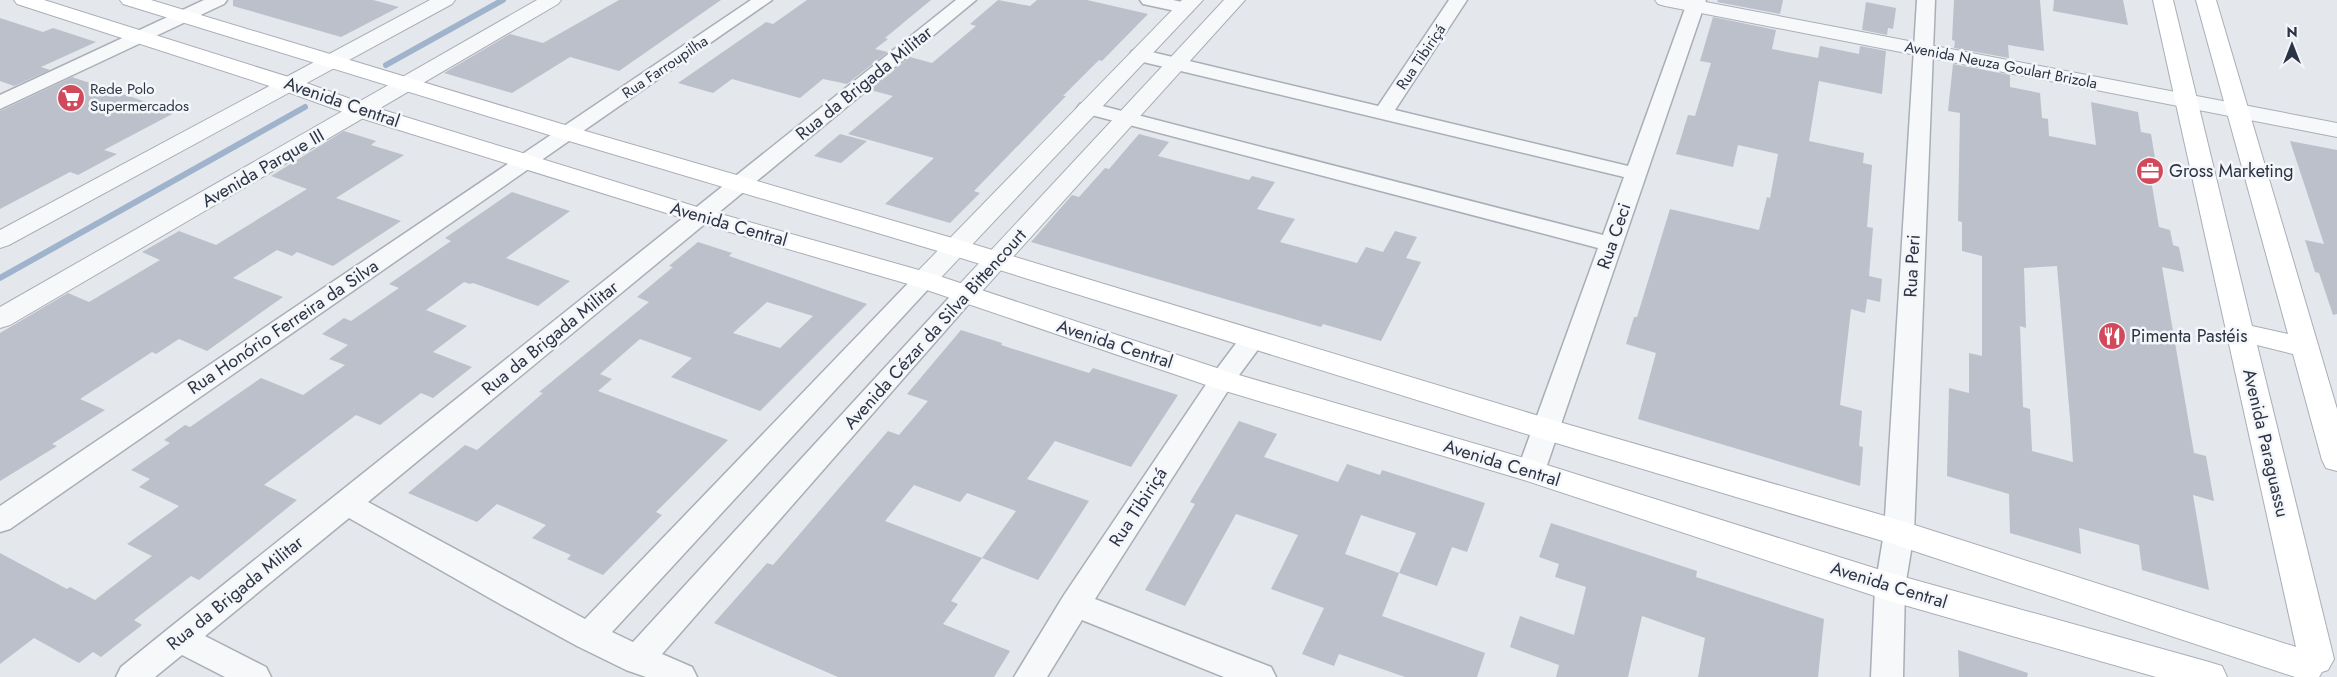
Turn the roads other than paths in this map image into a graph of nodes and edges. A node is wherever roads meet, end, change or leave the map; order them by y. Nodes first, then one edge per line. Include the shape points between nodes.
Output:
1 (24, 0) edge
2 (130, 0) edge
3 (218, 0) edge
4 (445, 0) edge
5 (551, 0) edge
6 (763, 0) edge
7 (968, 0) edge
8 (1150, 0) edge
9 (1235, 0) edge
10 (1458, 0) edge
11 (1665, 0) edge
12 (1926, 0) edge
13 (2163, 0) edge
14 (2206, 0) edge
15 (1696, 3) edge
16 (1189, 4) edge
17 (184, 16) junction
18 (142, 36) junction
19 (1922, 50) junction
20 (1139, 55) junction
21 (332, 61) junction
22 (1177, 64) junction
23 (290, 84) junction
24 (406, 84) junction
25 (2187, 101) junction
26 (0, 103) edge
27 (1087, 108) junction
28 (362, 111) junction
29 (2237, 111) junction
30 (1383, 114) junction
31 (1127, 119) junction
32 (2337, 130) edge
33 (567, 133) junction
34 (526, 162) junction
35 (1636, 174) junction
36 (740, 184) junction
37 (701, 216) junction
38 (0, 240) edge
39 (1612, 244) junction
40 (957, 248) junction
41 (996, 261) junction
42 (924, 280) junction
43 (965, 294) junction
44 (0, 319) edge
45 (2240, 332) junction
46 (1252, 340) junction
47 (2305, 348) junction
48 (1222, 380) junction
49 (1546, 430) junction
50 (2337, 460) edge
51 (1531, 471) junction
52 (346, 503) junction
53 (0, 520) edge
54 (1899, 533) junction
55 (1890, 586) junction
56 (1075, 604) junction
57 (588, 636) junction
58 (179, 638) junction
59 (637, 660) junction
60 (2316, 665) edge
61 (132, 677) edge
62 (255, 677) edge
63 (680, 677) edge
64 (1030, 677) edge
65 (1260, 677) edge
66 (1887, 677) edge
67 (2209, 677) edge

1 - 18 main road, Avenida Central
2 - 17 main road, Avenida Central
3 - 17 street
4 - 21 street
5 - 24 street, Avenida Parque III
6 - 33 street, Rua Farroupilha
7 - 36 street, Rua da Brigada Militar
8 - 16 street
9 - 22 street, Avenida Cézar da Silva Bittencourt
10 - 30 street, Rua Tibiriçá
11 - 15 street, Avenida Neuza Goulart Brizola
12 - 19 street, Rua Peri
13 - 25 main road, Avenida Paraguassu
14 - 29 main road
15 - 19 street, Avenida Neuza Goulart Brizola
15 - 35 street, Rua Ceci
16 - 20 street, Avenida Cézar da Silva Bittencourt
17 - 18 street
17 - 21 main road, Avenida Central
18 - 23 main road, Avenida Central
18 - 26 street
19 - 25 street, Avenida Neuza Goulart Brizola
19 - 54 street, Rua Peri
20 - 22 street
20 - 27 street, Avenida Cézar da Silva Bittencourt
21 - 23 street
21 - 24 main road, Avenida Central
22 - 30 street
22 - 31 street, Avenida Cézar da Silva Bittencourt
23 - 28 main road, Avenida Central
23 - 38 street
24 - 28 street, Avenida Parque III
24 - 33 main road, Avenida Central
25 - 29 street, Avenida Neuza Goulart Brizola
25 - 45 main road, Avenida Paraguassu
27 - 31 street
27 - 40 street, Avenida Cézar da Silva Bittencourt
28 - 34 main road, Avenida Central
28 - 44 street, Avenida Parque III
29 - 32 street, Avenida Neuza Goulart Brizola
29 - 47 main road
30 - 35 street
31 - 39 street
31 - 41 street, Avenida Cézar da Silva Bittencourt
33 - 34 street, Rua Honório Ferreira da Silva
33 - 36 main road, Avenida Central
34 - 37 main road, Avenida Central
34 - 53 street, Rua Honório Ferreira da Silva
35 - 39 street, Rua Ceci
36 - 37 street, Rua da Brigada Militar
36 - 40 main road, Avenida Central
37 - 42 main road, Avenida Central
37 - 52 street, Rua da Brigada Militar
39 - 49 street, Rua Ceci
40 - 41 main road, Avenida Central
40 - 42 street, Avenida Cézar da Silva Bittencourt
41 - 43 street, Avenida Cézar da Silva Bittencourt
41 - 46 main road, Avenida Central
42 - 43 main road, Avenida Central
42 - 57 street, Avenida Cézar da Silva Bittencourt
43 - 48 main road, Avenida Central
43 - 59 street, Avenida Cézar da Silva Bittencourt
45 - 47 main road
45 - 60 main road, Avenida Paraguassu
46 - 48 street, Rua Tibiriçá
46 - 49 main road, Avenida Central
47 - 50 main road
48 - 51 main road, Avenida Central
48 - 56 street, Rua Tibiriçá
49 - 51 street, Rua Ceci
49 - 54 main road, Avenida Central
51 - 55 main road, Avenida Central
52 - 57 street
52 - 58 street, Rua da Brigada Militar
54 - 55 street, Rua Peri
54 - 60 main road, Avenida Central
55 - 66 street, Rua Peri
55 - 67 main road, Avenida Central
56 - 64 street, Rua Tibiriçá
56 - 65 street
57 - 59 street
58 - 61 street, Rua da Brigada Militar
58 - 62 street
59 - 63 street

